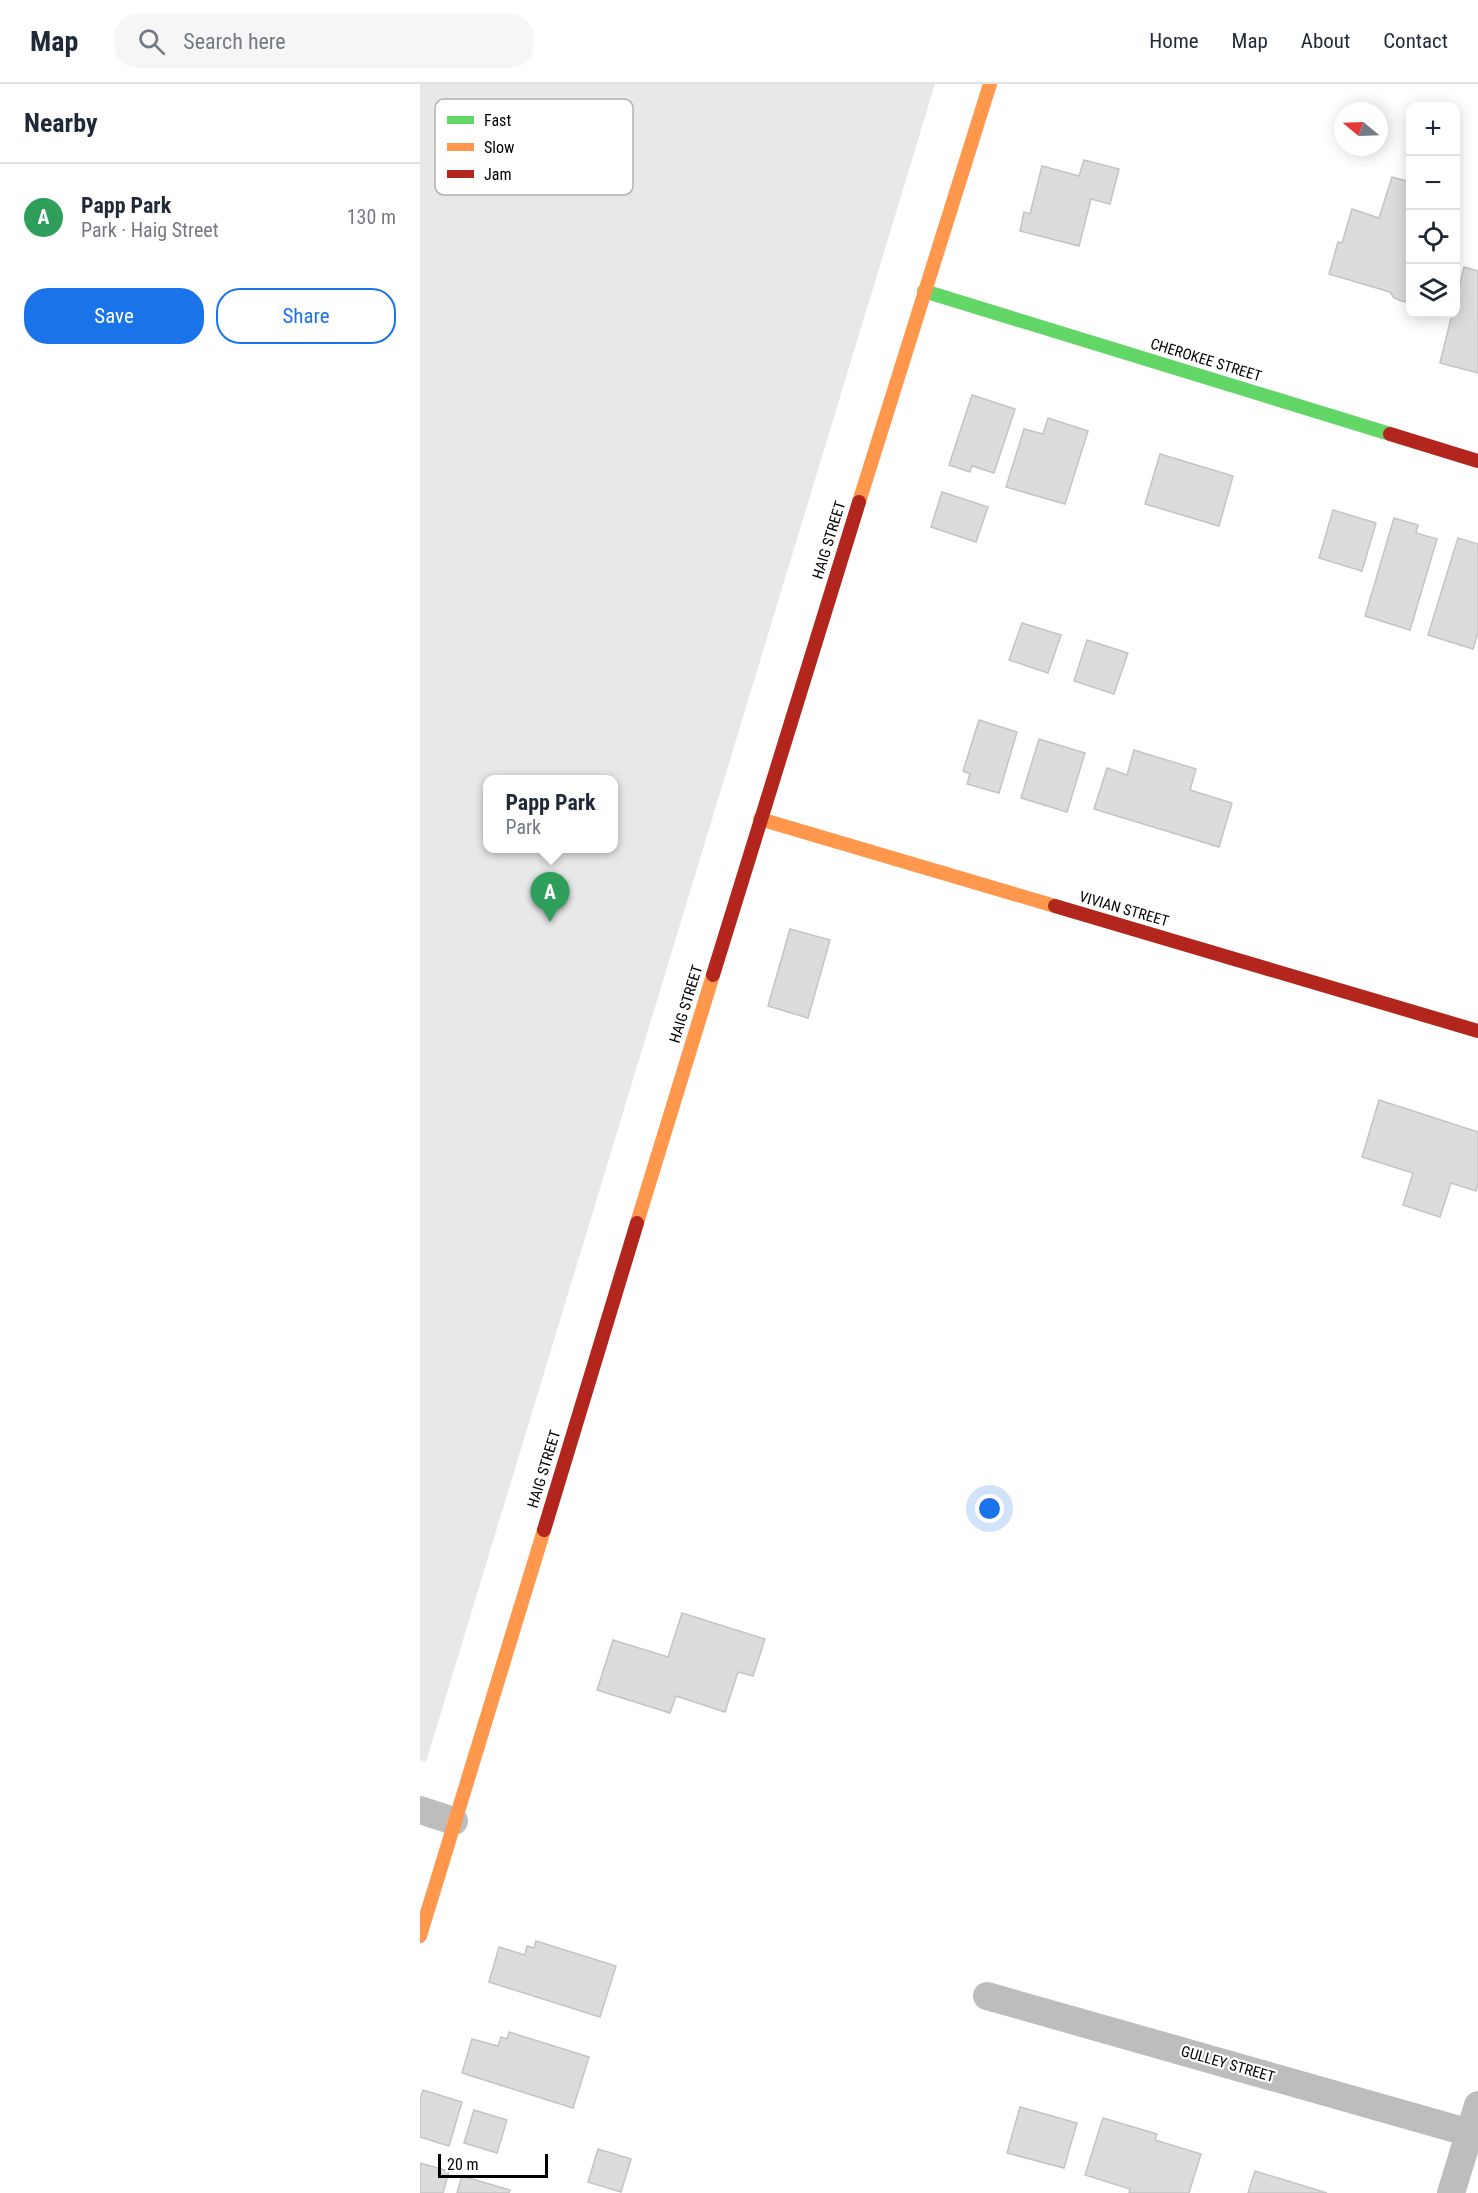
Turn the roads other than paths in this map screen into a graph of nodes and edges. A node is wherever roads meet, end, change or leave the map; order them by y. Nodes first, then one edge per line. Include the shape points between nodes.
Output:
1 (990, 84) edge
2 (924, 291) junction
3 (1478, 461) edge
4 (760, 819) junction
5 (1478, 1031) edge
6 (420, 1810) edge
7 (454, 1821) junction
8 (420, 1936) edge
9 (987, 1996) dead end
10 (1478, 2105) edge
11 (1470, 2133) junction
12 (1451, 2193) edge

1 - 2 street, HAIG STREET
2 - 3 street, CHEROKEE STREET
2 - 4 street, HAIG STREET
4 - 5 street, VIVIAN STREET
4 - 7 street, HAIG STREET
6 - 7 street
7 - 8 street, HAIG STREET
9 - 11 street, GULLEY STREET
10 - 11 street
11 - 12 street

